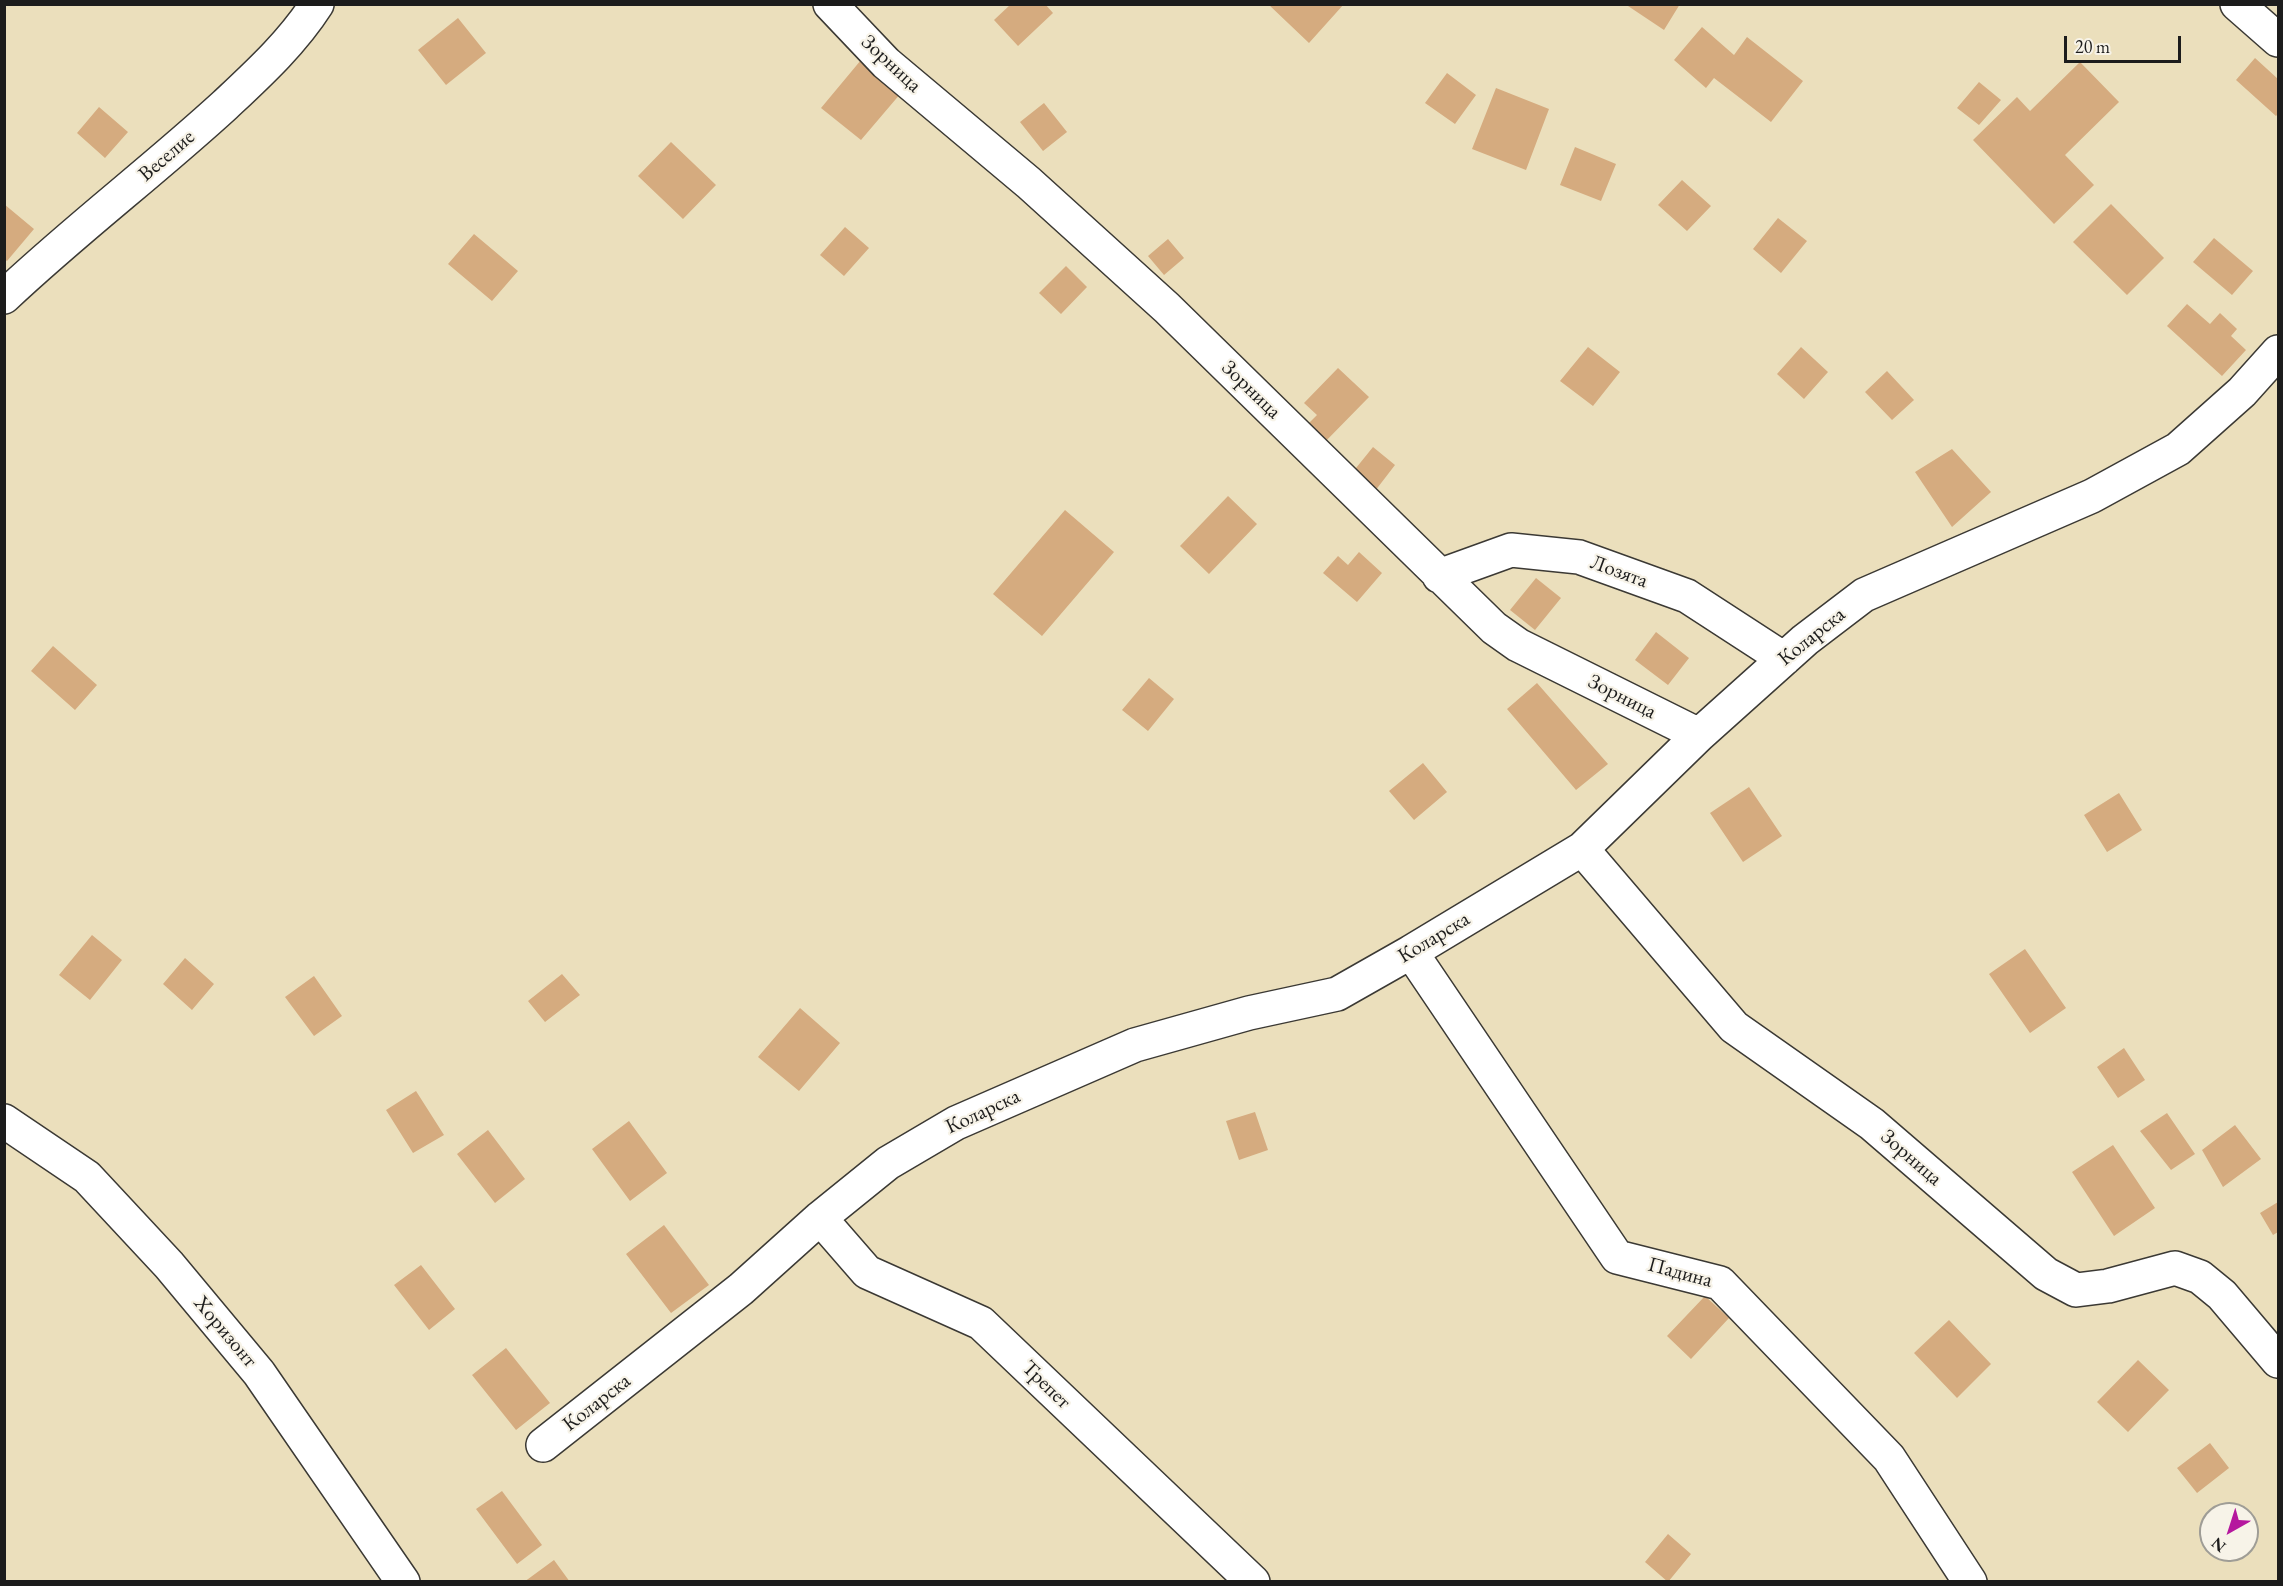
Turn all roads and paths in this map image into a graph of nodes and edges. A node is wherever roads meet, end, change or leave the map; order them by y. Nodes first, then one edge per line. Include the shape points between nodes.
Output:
1 (317, 4) edge
2 (830, 4) edge
3 (2237, 4) edge
4 (2278, 40) edge
5 (4, 297) edge
6 (2278, 352) edge
7 (1439, 576) junction
8 (1784, 659) junction
9 (1699, 735) junction
10 (1582, 849) junction
11 (1411, 952) junction
12 (4, 1121) edge
13 (820, 1218) junction
14 (2278, 1361) edge
15 (543, 1445) dead end
16 (403, 1581) edge
17 (1253, 1581) edge
18 (1970, 1581) edge

1 - 5 street, Веселие via 303,26 234,97
2 - 7 street, Зорница via 886,63 1029,183 1167,308
3 - 4 street
6 - 8 street, Коларска via 2242,392 2178,450 2092,496 1864,595
7 - 8 street, Лозята via 1511,550 1579,557 1687,596
7 - 9 street, Зорница via 1518,645
8 - 9 street, Коларска
9 - 10 street, Коларска
10 - 11 street, Коларска
10 - 14 street, Зорница via 1734,1027 1872,1124 2046,1274 2076,1290 2108,1286 2175,1268 2200,1277 2222,1294
11 - 13 street, Коларска via 1337,994 1249,1013 1135,1045 956,1123 888,1163
11 - 18 street, Падина via 1617,1257 1720,1282 1889,1458
12 - 16 street, Хоризонт via 87,1177 169,1264 259,1374
13 - 15 street, Коларска via 741,1289
13 - 17 street, Трепет via 867,1272 981,1323

